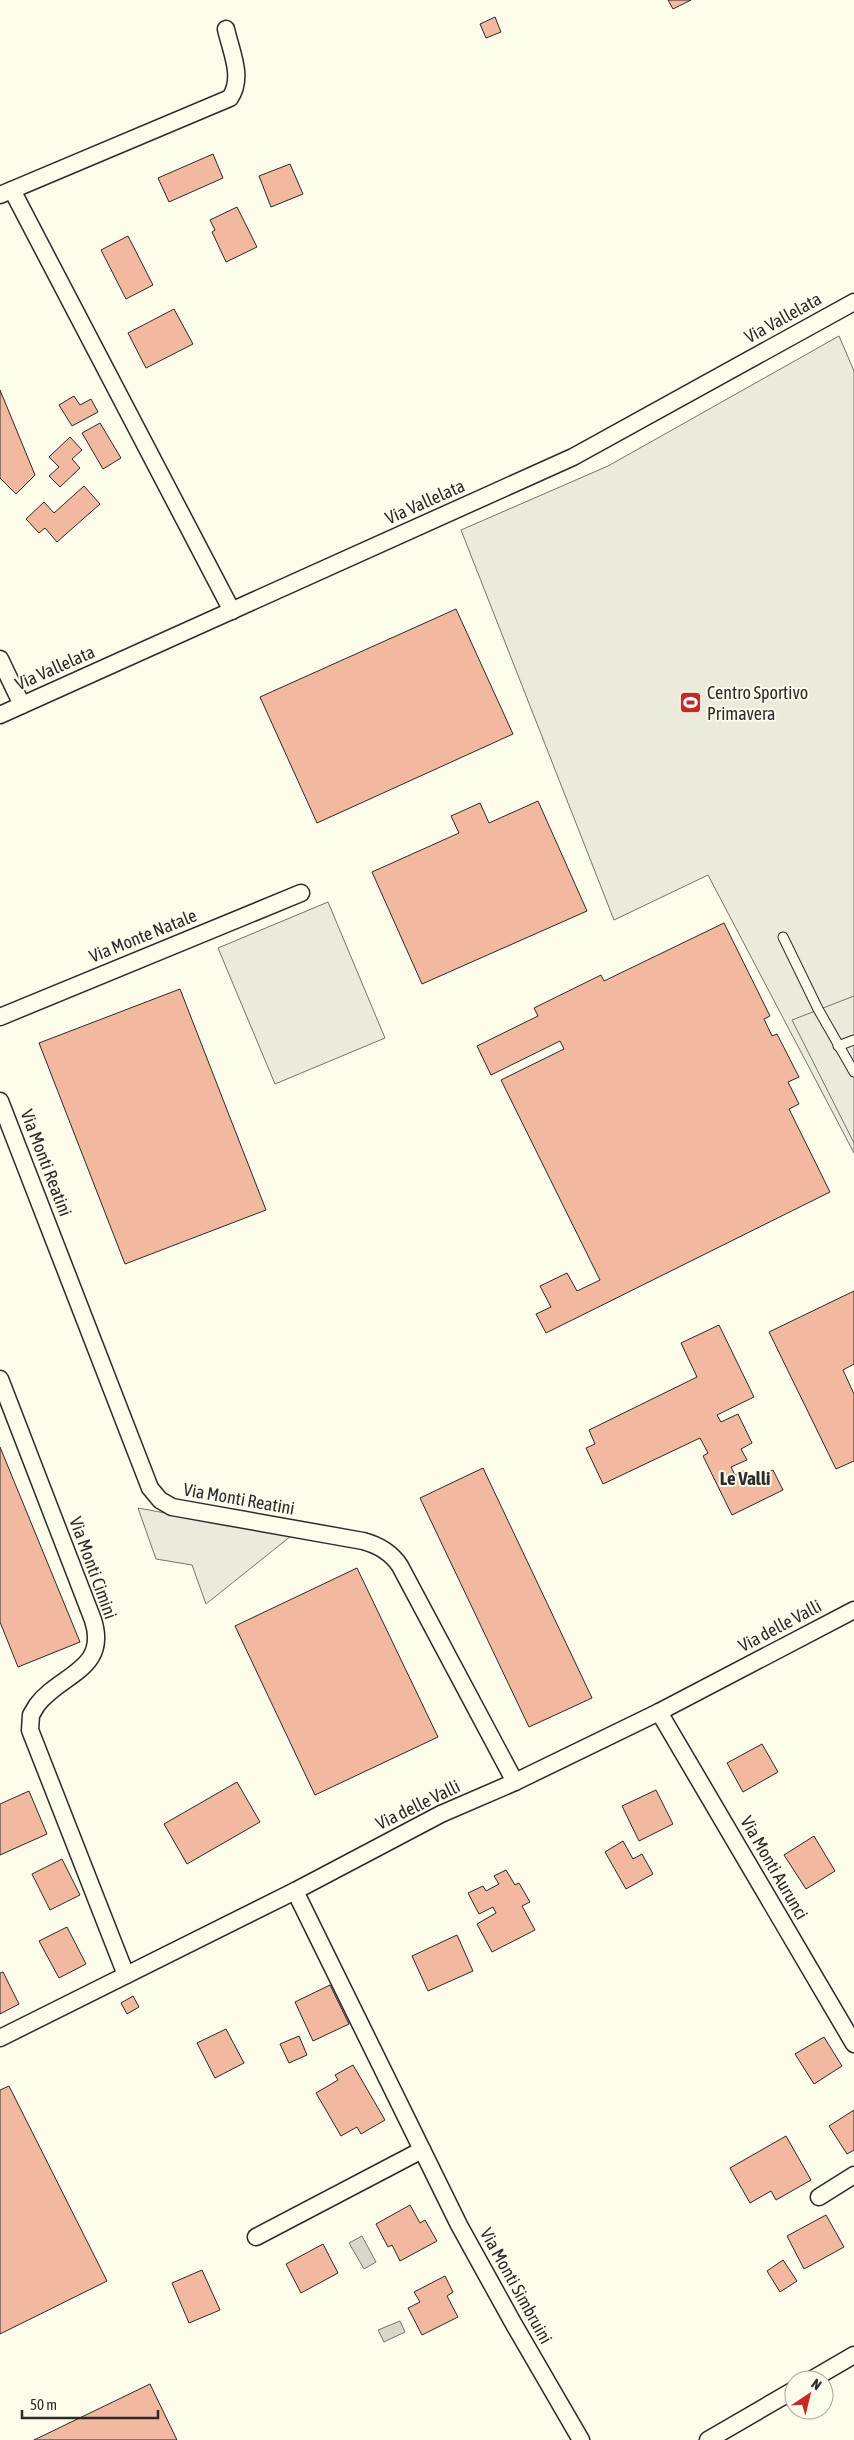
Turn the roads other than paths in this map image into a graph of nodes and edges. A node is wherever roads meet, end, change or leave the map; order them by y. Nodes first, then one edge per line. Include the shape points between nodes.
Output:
1 (226, 29) dead end
2 (6, 192) edge
3 (854, 302) edge
4 (232, 611) junction
5 (0, 659) edge
6 (22, 706) junction
7 (0, 715) edge
8 (301, 893) dead end
9 (783, 937) dead end
10 (0, 1017) edge
11 (854, 1040) edge
12 (838, 1046) junction
13 (854, 1072) edge
14 (0, 1101) edge
15 (0, 1379) edge
16 (854, 1610) edge
17 (659, 1712) junction
18 (515, 1782) junction
19 (295, 1891) junction
20 (126, 1975) junction
21 (0, 2038) edge
22 (854, 2044) edge
23 (422, 2150) junction
24 (854, 2176) edge
25 (819, 2197) dead end
26 (256, 2237) dead end
27 (854, 2355) edge
28 (829, 2370) edge
29 (784, 2396) edge
30 (581, 2440) edge
31 (708, 2440) edge

1 - 2 street via 238,79 230,98
2 - 4 street
3 - 4 street, Via Vallelata via 573,457
4 - 6 street, Via Vallelata
5 - 6 street
6 - 7 street, Via Vallelata
8 - 10 street, Via Monte Natale
9 - 12 lane
11 - 12 lane
12 - 13 lane
14 - 18 street, Via Monti Reatini via 154,1495 172,1508 363,1541 392,1555
15 - 20 street, Via Monti Cimini via 93,1620 97,1640 95,1652 88,1662 37,1705 31,1715 30,1730
16 - 17 street, Via delle Valli
17 - 18 street, Via delle Valli
17 - 22 street, Via Monti Aurunci
18 - 19 street, Via delle Valli via 441,1814
19 - 20 street, Via delle Valli
19 - 23 street, Via Monti Simbruini
20 - 21 street, Via delle Valli
23 - 26 street
23 - 30 street, Via Monti Simbruini via 484,2272
24 - 25 street
27 - 28 street
29 - 31 street

